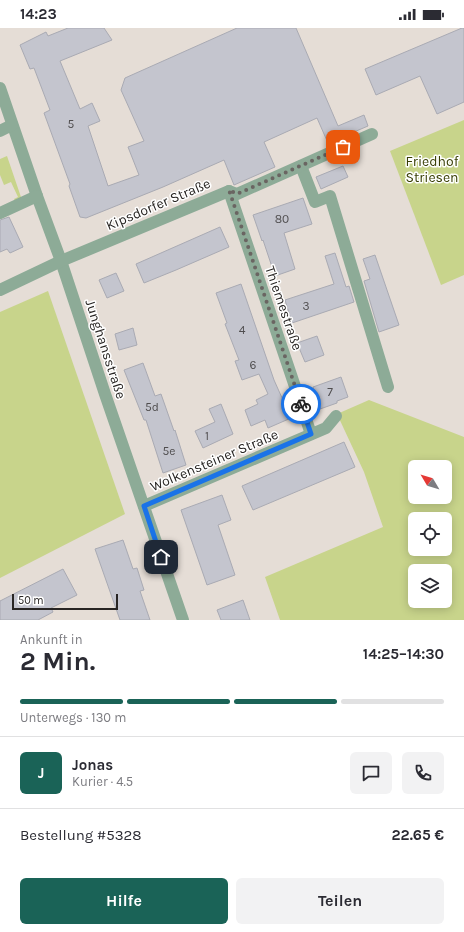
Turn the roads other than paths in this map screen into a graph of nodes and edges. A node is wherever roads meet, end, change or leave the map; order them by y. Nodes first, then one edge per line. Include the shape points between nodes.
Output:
1 (0, 88) edge
2 (12, 125) junction
3 (0, 131) edge
4 (372, 134) dead end
5 (300, 166) junction
6 (229, 190) junction
7 (37, 196) junction
8 (0, 213) edge
9 (61, 261) junction
10 (0, 290) edge
11 (388, 387) dead end
12 (336, 416) dead end
13 (311, 434) junction
14 (144, 506) junction
15 (183, 620) edge

1 - 2 street, Junghansstraße
2 - 3 street
2 - 7 street, Junghansstraße
4 - 5 street, Kipsdorfer Straße
5 - 6 street, Kipsdorfer Straße via 237,194
5 - 11 street via 315,202 330,196
6 - 9 street, Kipsdorfer Straße
6 - 13 street, Thiemestraße
7 - 8 street
7 - 9 street, Junghansstraße
9 - 10 street, Kipsdorfer Straße
9 - 14 street, Junghansstraße
12 - 13 street, Wolkensteiner Straße via 326,428
13 - 14 street, Wolkensteiner Straße
14 - 15 street, Junghansstraße

